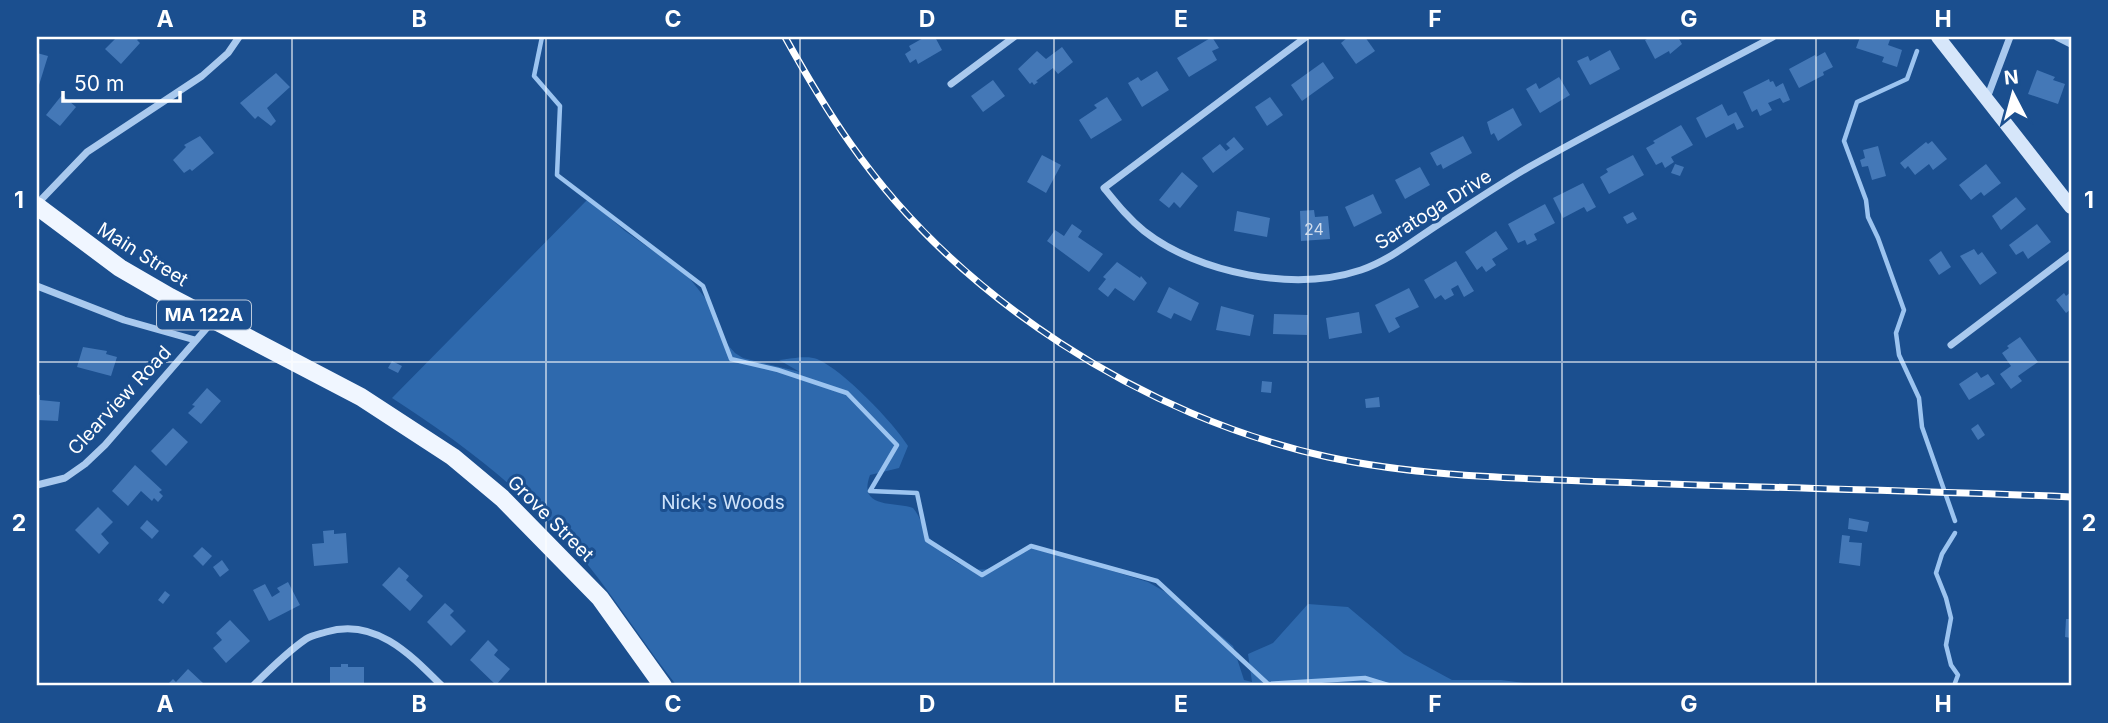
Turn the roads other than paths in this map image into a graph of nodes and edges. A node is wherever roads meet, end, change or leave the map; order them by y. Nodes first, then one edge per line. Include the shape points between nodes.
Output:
1 (239, 37) edge
2 (1014, 37) edge
3 (1306, 37) edge
4 (1773, 37) edge
5 (1938, 37) edge
6 (2010, 37) edge
7 (2057, 37) edge
8 (2071, 44) edge
9 (951, 84) dead end
10 (1987, 99) junction
11 (37, 205) edge
12 (2071, 207) edge
13 (2071, 254) edge
14 (37, 286) edge
15 (214, 320) junction
16 (195, 340) junction
17 (1951, 345) dead end
18 (381, 409) joint
19 (37, 485) edge
20 (253, 686) edge
21 (442, 686) edge
22 (663, 686) edge

1 - 11 street via 202,76 87,152
2 - 9 street
3 - 4 street, Saratoga Drive via 1104,188 1125,214 1145,232 1206,263 1280,280 1310,280 1362,270 1526,169
5 - 10 main road
6 - 10 street
7 - 8 street
10 - 12 main road
11 - 15 main road, Main Street / MA 122A via 120,268
13 - 17 street
14 - 16 street via 124,320
15 - 16 street, Clearview Road
15 - 18 main road, Main Street / MA 122A
16 - 19 street, Clearview Road via 85,464 65,478
18 - 22 main road, Grove Street / MA 122A via 453,457 502,498 600,598
20 - 21 street via 308,637 350,628 387,638

